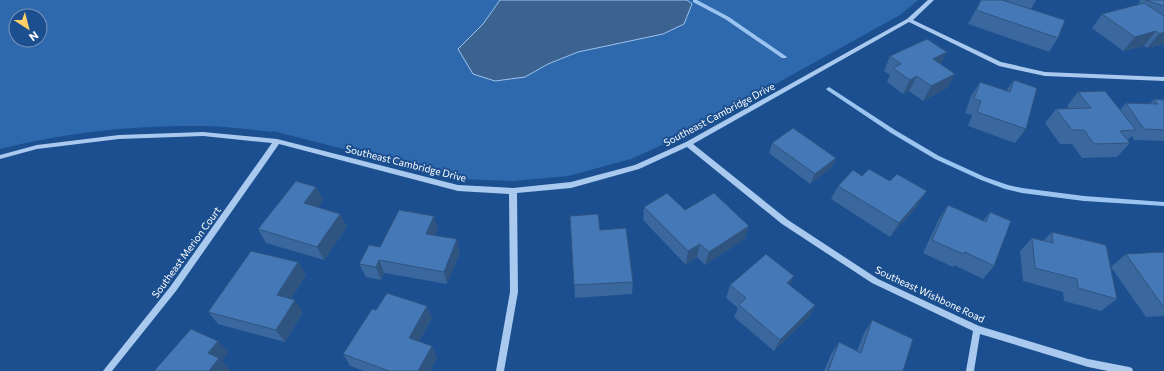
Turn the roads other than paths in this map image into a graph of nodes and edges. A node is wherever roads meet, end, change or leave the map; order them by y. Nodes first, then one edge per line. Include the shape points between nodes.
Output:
1 (932, 0) edge
2 (909, 20) junction
3 (1164, 79) edge
4 (277, 141) junction
5 (688, 144) junction
6 (0, 157) edge
7 (513, 191) junction
8 (977, 329) junction
9 (107, 371) edge
10 (500, 371) edge
11 (970, 371) edge
12 (1129, 371) edge

1 - 2 street, Southeast Cambridge Drive
2 - 3 street via 1000,64 1045,74
2 - 5 street, Southeast Cambridge Drive
4 - 6 street, Southeast Cambridge Drive via 203,134 119,137 37,147
4 - 7 street, Southeast Cambridge Drive via 458,188
4 - 9 street, Southeast Merion Court via 173,289
5 - 7 street, Southeast Cambridge Drive via 637,167 571,185
5 - 8 street, Southeast Wishbone Road via 785,222 875,281
7 - 10 street via 514,292
8 - 11 street
8 - 12 street, Southeast Wishbone Road via 1088,364

